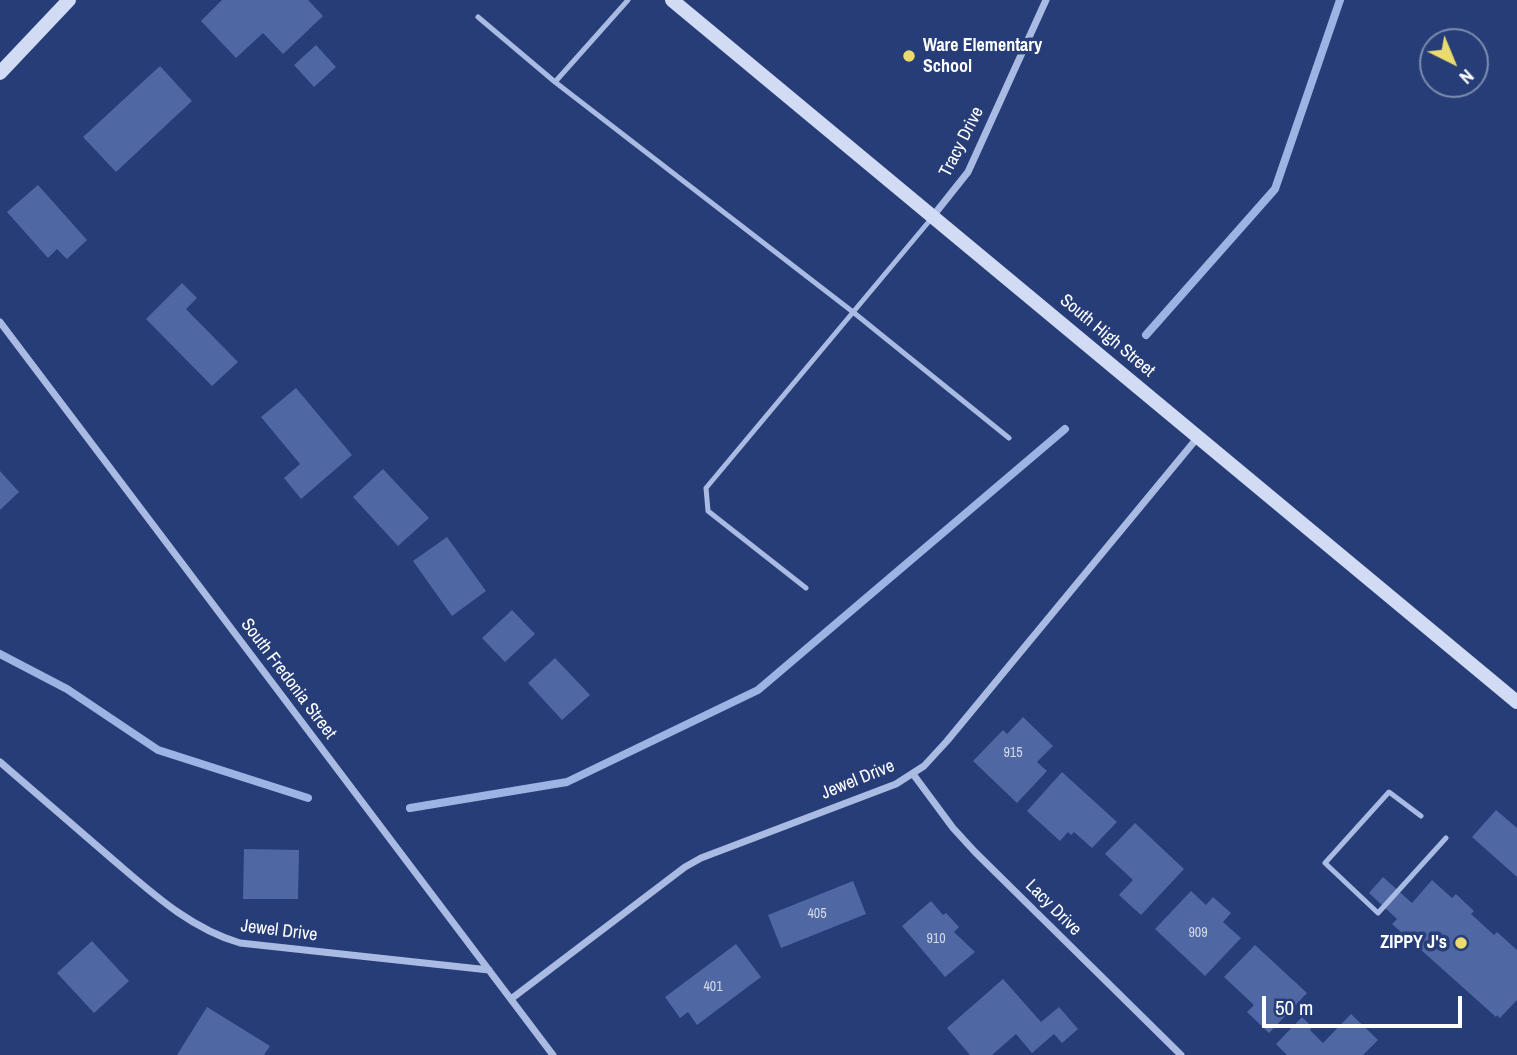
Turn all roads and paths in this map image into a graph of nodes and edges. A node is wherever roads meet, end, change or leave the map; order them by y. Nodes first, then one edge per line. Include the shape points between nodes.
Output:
1 (69, 0) edge
2 (628, 0) edge
3 (672, 0) edge
4 (1046, 0) edge
5 (478, 17) dead end
6 (0, 73) edge
7 (555, 82) junction
8 (933, 216) junction
9 (853, 312) junction
10 (0, 322) edge
11 (1198, 437) junction
12 (1009, 438) dead end
13 (806, 588) dead end
14 (1517, 702) edge
15 (0, 762) edge
16 (913, 774) junction
17 (1422, 816) dead end
18 (1446, 838) dead end
19 (489, 970) junction
20 (511, 999) junction
21 (553, 1055) edge
22 (1181, 1055) edge

1 - 6 main road
2 - 7 lane
3 - 8 main road, South High Street
4 - 8 street, Tracy Drive via 968,172
5 - 7 lane
7 - 9 lane
8 - 9 lane
8 - 11 main road, South High Street
9 - 12 lane
9 - 13 lane via 706,488 708,511
10 - 19 street, South Fredonia Street
11 - 14 main road, South High Street
11 - 16 street, Jewel Drive via 940,749
15 - 19 street, Jewel Drive via 152,893 216,936 240,943
16 - 20 street, Jewel Drive via 701,858
16 - 22 street, Lacy Drive via 975,852
17 - 18 lane via 1389,792 1325,863 1378,913
19 - 20 street, South Fredonia Street
20 - 21 street, South Fredonia Street

